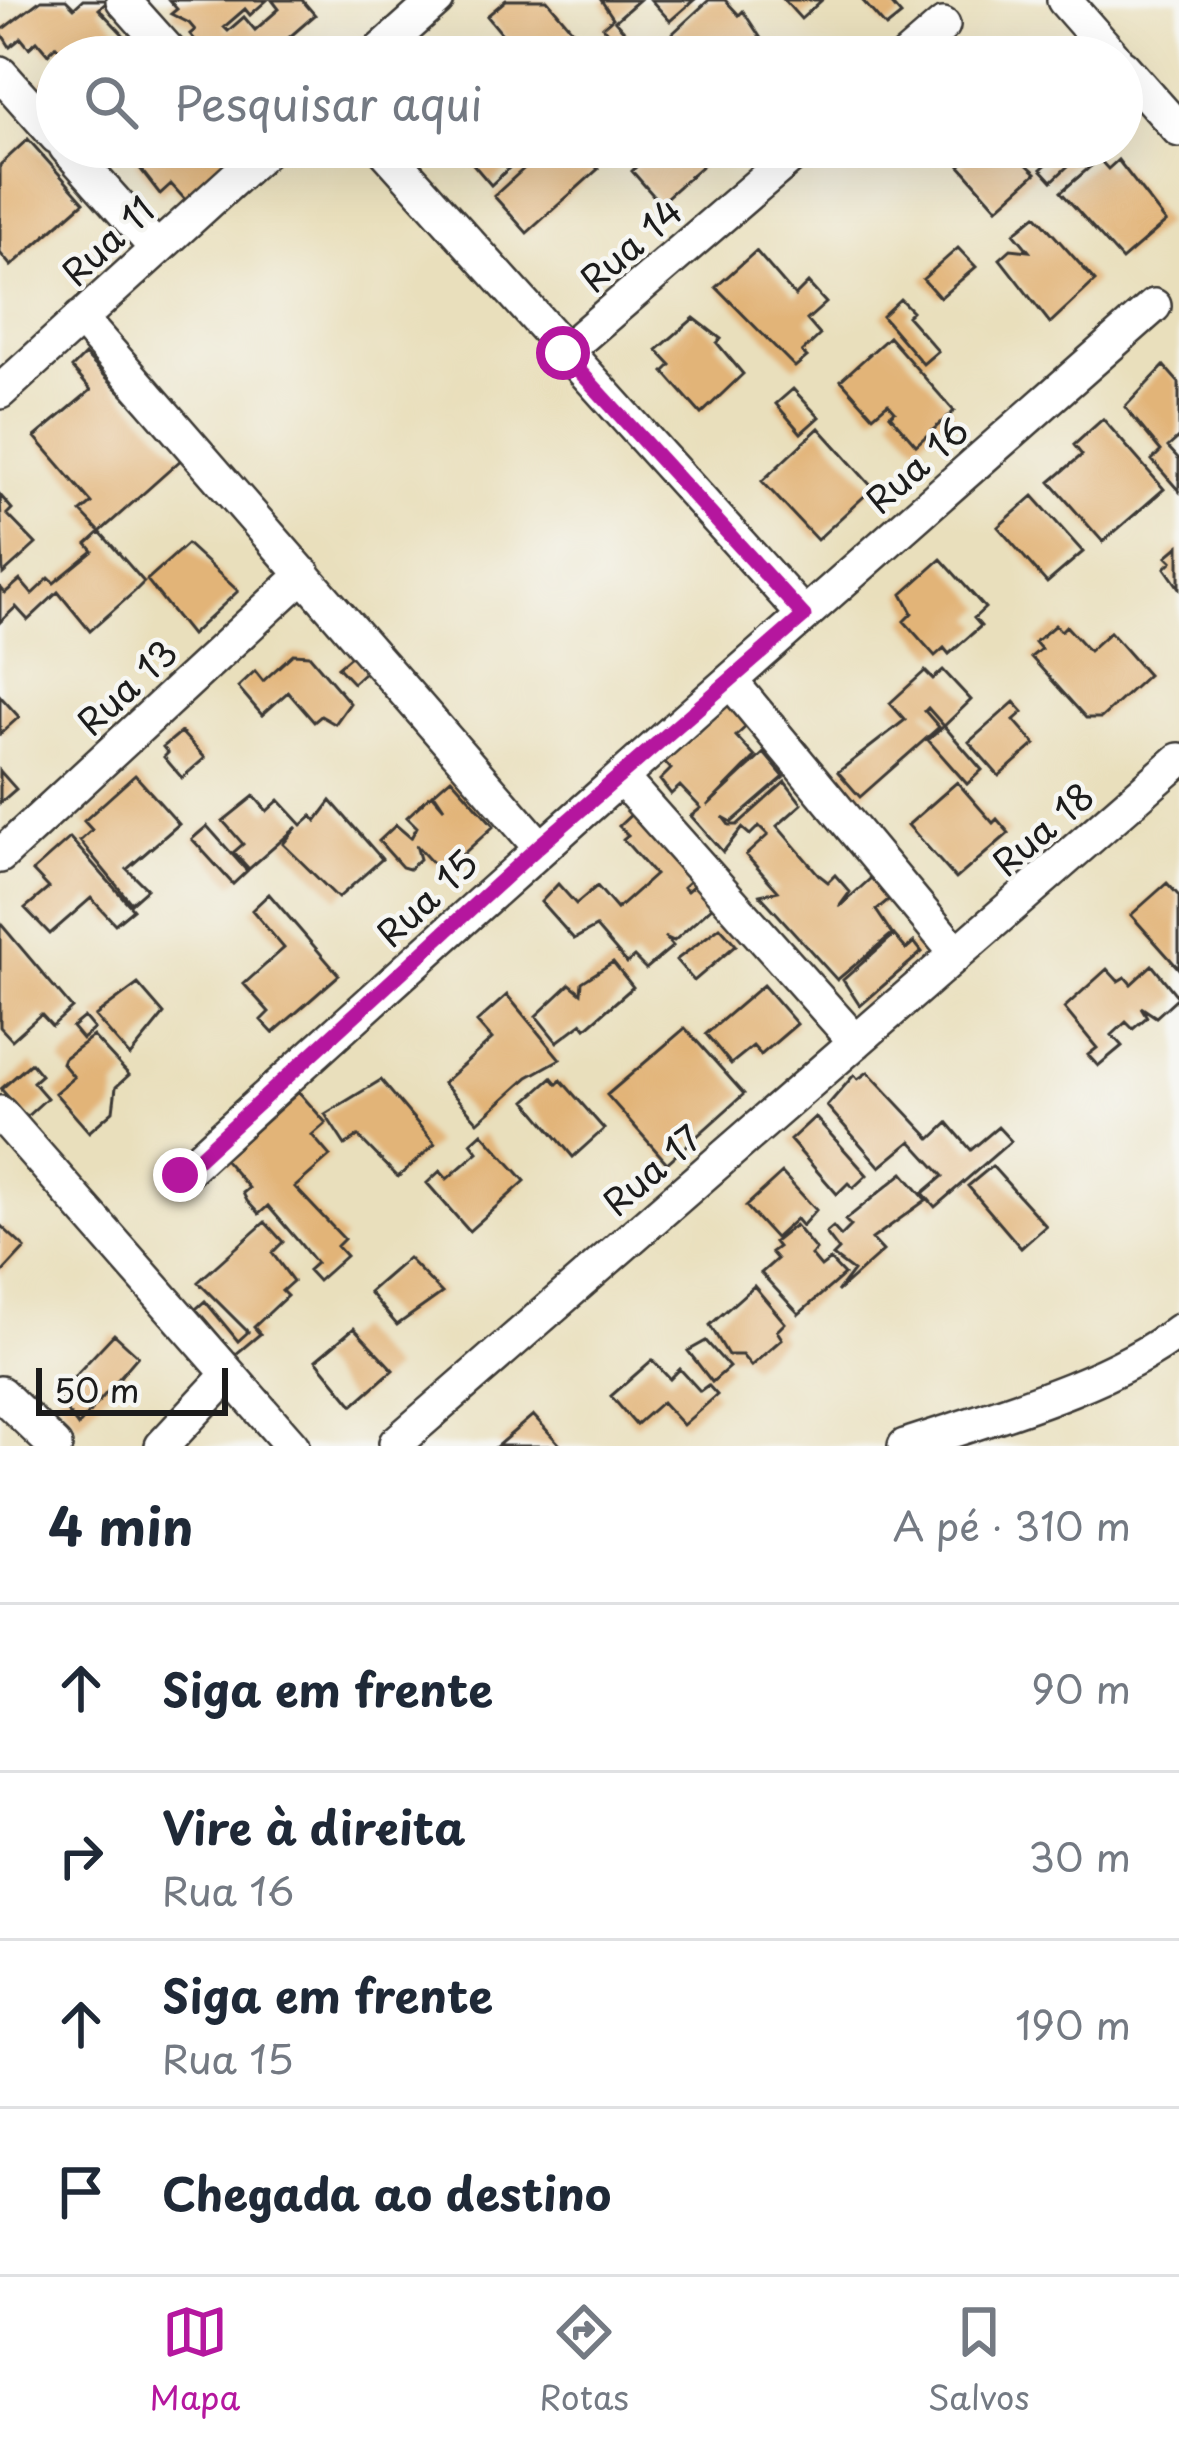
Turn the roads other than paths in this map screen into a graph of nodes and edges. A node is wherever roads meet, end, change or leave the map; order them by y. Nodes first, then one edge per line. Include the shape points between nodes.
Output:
1 (123, 0) edge
2 (437, 0) edge
3 (1064, 0) edge
4 (943, 25) dead end
5 (155, 36) edge
6 (397, 36) edge
7 (930, 36) edge
8 (1096, 36) edge
9 (0, 73) edge
10 (1143, 90) edge
11 (36, 113) edge
12 (1179, 130) edge
13 (85, 168) edge
14 (242, 168) edge
15 (400, 168) edge
16 (778, 168) edge
17 (156, 248) junction
18 (1154, 306) dead end
19 (80, 318) junction
20 (563, 353) junction
21 (0, 392) edge
22 (304, 574) junction
23 (804, 616) junction
24 (732, 683) junction
25 (1179, 760) edge
26 (621, 778) junction
27 (539, 846) junction
28 (0, 856) edge
29 (957, 954) junction
30 (856, 1042) junction
31 (0, 1112) edge
32 (180, 1175) dead end
33 (1179, 1331) edge
34 (228, 1375) junction
35 (0, 1394) edge
36 (396, 1443) edge
37 (55, 1446) edge
38 (162, 1446) edge
39 (292, 1446) edge
40 (904, 1446) edge

1 - 5 street
2 - 6 street
3 - 8 street
4 - 7 street
9 - 11 street
10 - 12 street
13 - 17 street
14 - 17 street, Rua 11
15 - 20 street
16 - 20 street, Rua 14
17 - 19 street, Rua 11
18 - 23 street, Rua 16
19 - 21 street, Rua 11
19 - 22 street
20 - 23 street
22 - 27 street
22 - 28 street, Rua 13
23 - 24 street, Rua 16
24 - 26 street, Rua 15
24 - 29 street
25 - 29 street, Rua 18
26 - 27 street, Rua 15
26 - 30 street
27 - 32 street, Rua 15
29 - 30 street, Rua 17
30 - 36 street, Rua 17
31 - 34 street
33 - 40 street via 1118,1367 986,1423
34 - 38 street
34 - 39 street
35 - 37 street

